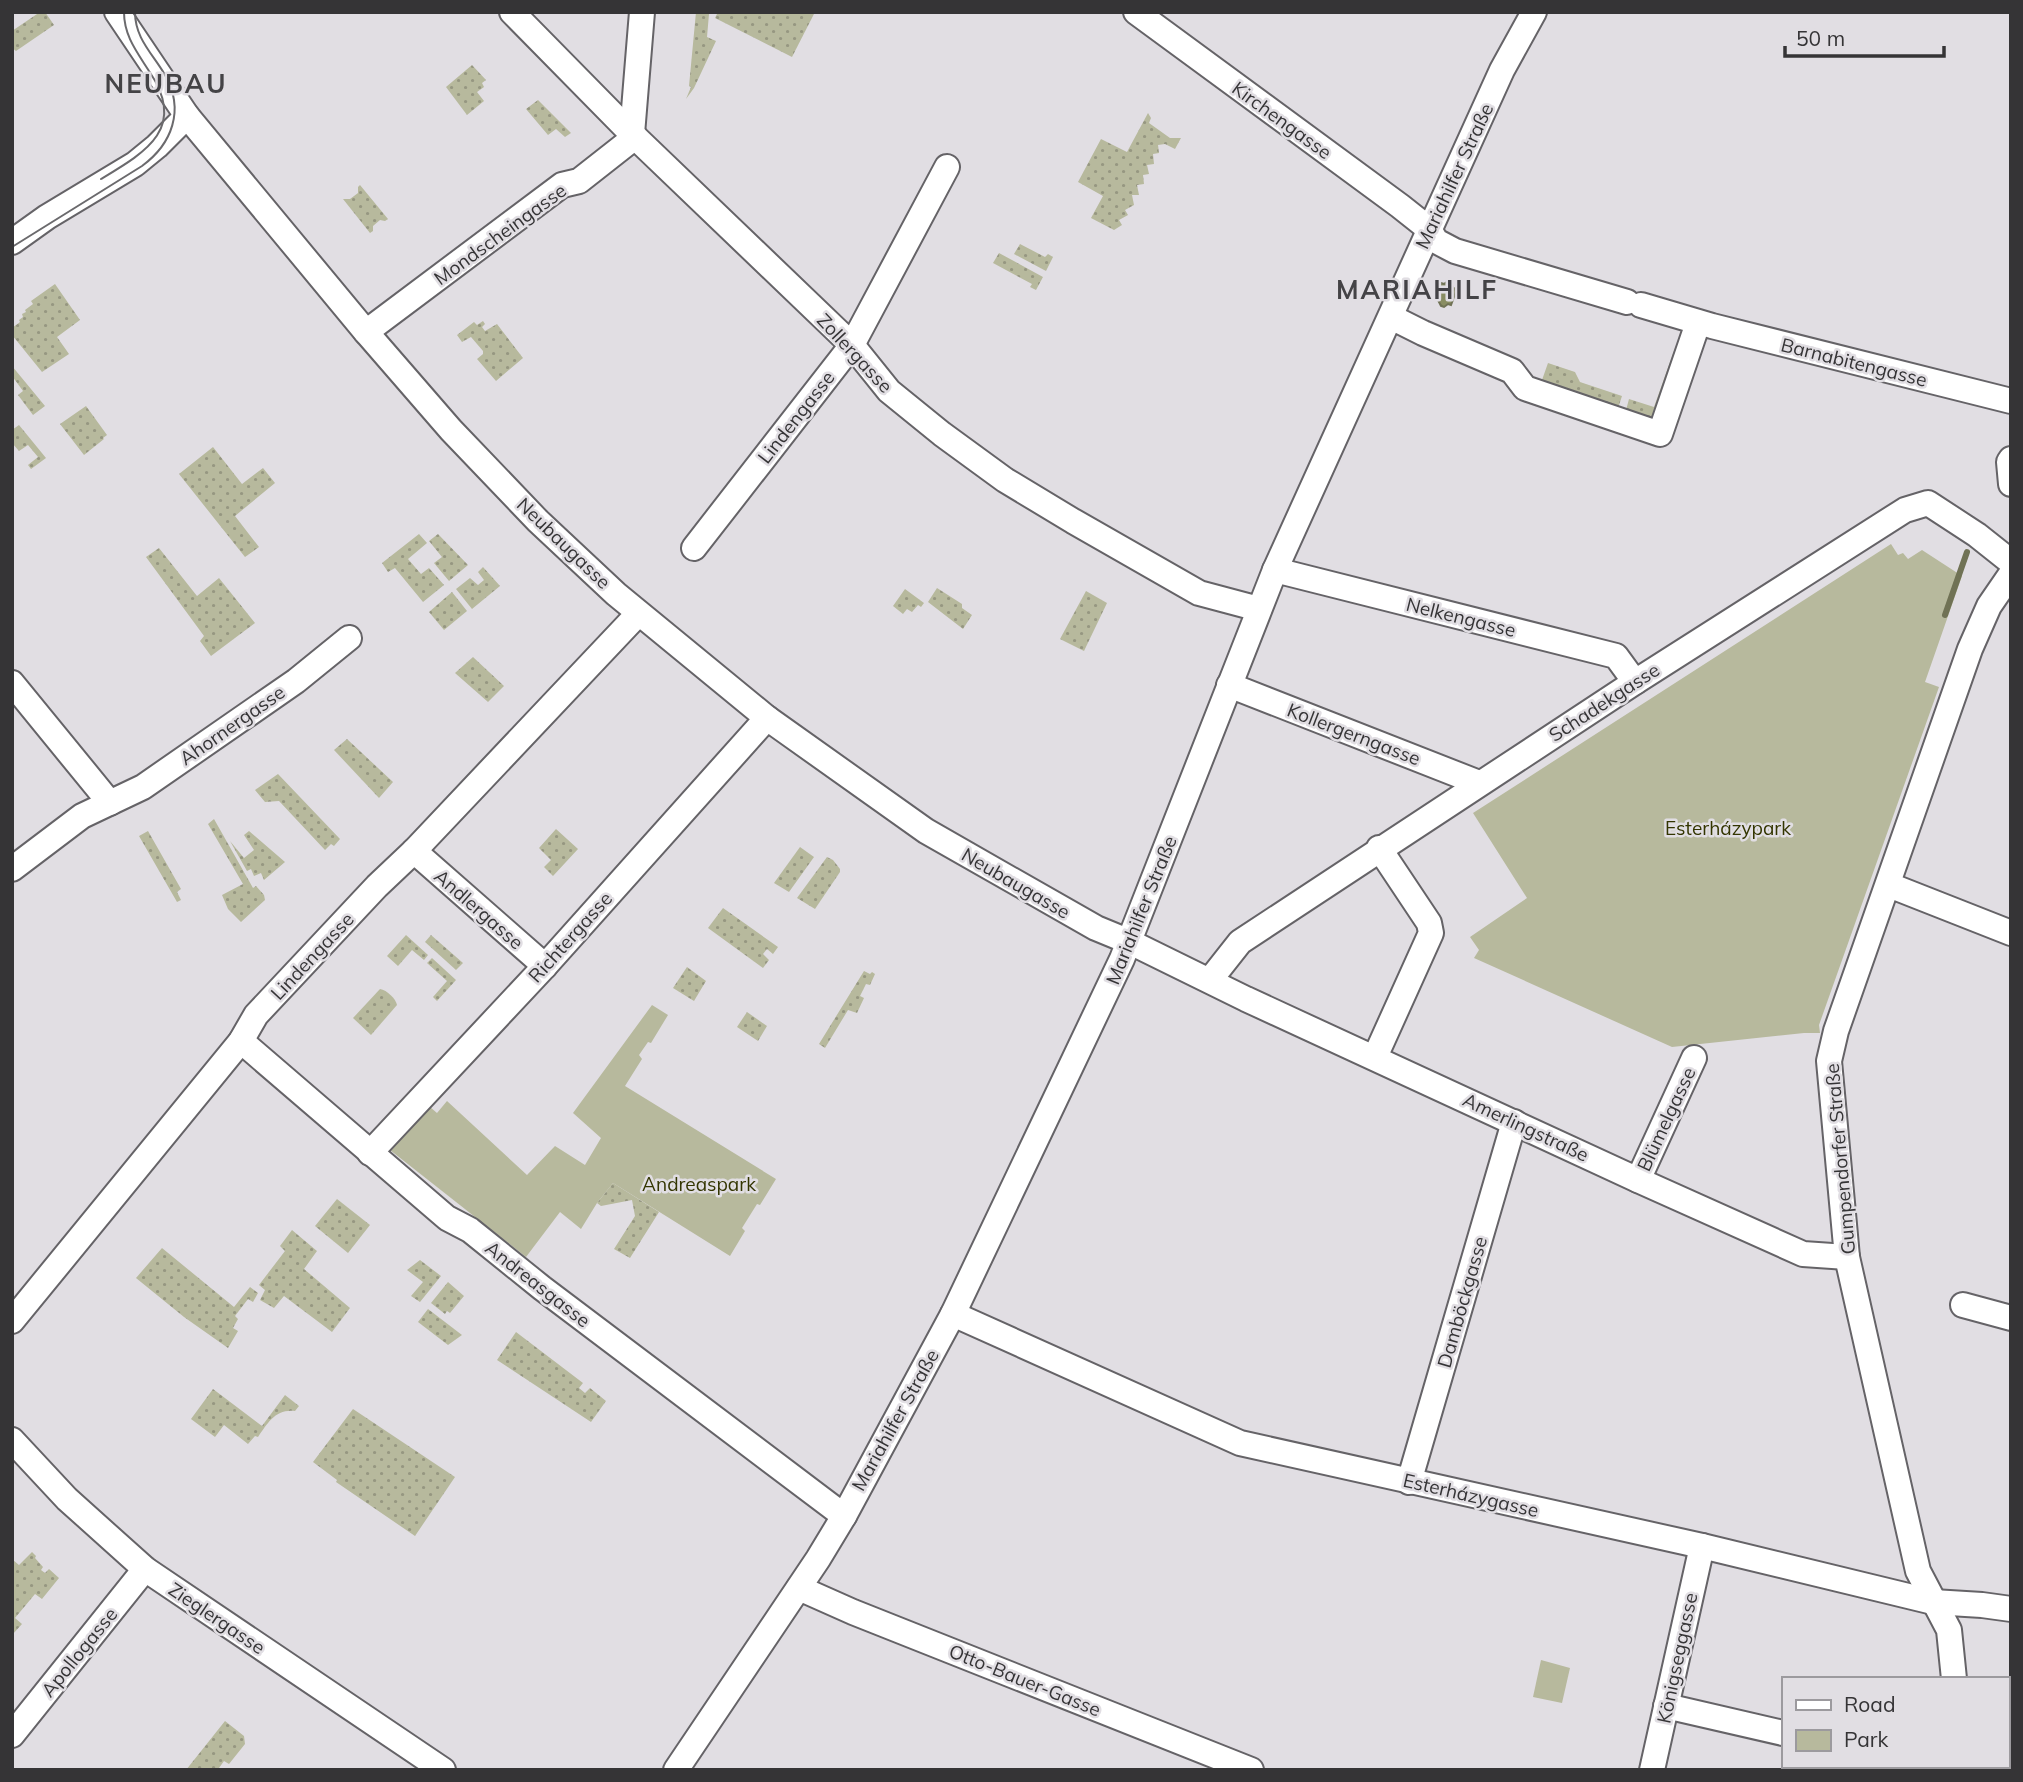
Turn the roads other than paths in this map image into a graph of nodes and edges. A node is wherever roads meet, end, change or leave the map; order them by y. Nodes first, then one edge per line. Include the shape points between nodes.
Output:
1 (117, 12) edge
2 (512, 12) edge
3 (642, 12) edge
4 (1136, 12) edge
5 (1534, 12) edge
6 (187, 116) junction
7 (633, 135) junction
8 (947, 167) dead end
9 (1429, 229) junction
10 (12, 242) edge
11 (1391, 317) junction
12 (1698, 323) junction
13 (366, 332) junction
14 (852, 345) junction
15 (2011, 401) edge
16 (2011, 459) edge
17 (2011, 484) edge
18 (694, 548) dead end
19 (2011, 562) edge
20 (1275, 570) junction
21 (2011, 574) edge
22 (1259, 609) junction
23 (638, 614) junction
24 (349, 638) dead end
25 (1634, 682) junction
26 (12, 683) edge
27 (1229, 685) junction
28 (767, 719) junction
29 (1479, 783) junction
30 (110, 803) junction
31 (1380, 848) junction
32 (414, 851) junction
33 (12, 869) edge
34 (1889, 885) junction
35 (2011, 933) edge
36 (1130, 942) junction
37 (545, 966) junction
38 (1210, 980) junction
39 (241, 1041) junction
40 (1375, 1057) junction
41 (1694, 1058) dead end
42 (1514, 1122) junction
43 (370, 1153) junction
44 (1638, 1180) junction
45 (1847, 1257) junction
46 (1963, 1305) dead end
47 (953, 1314) junction
48 (2011, 1318) edge
49 (12, 1321) edge
50 (12, 1440) edge
51 (1409, 1482) junction
52 (844, 1516) junction
53 (1702, 1546) junction
54 (145, 1569) junction
55 (799, 1588) junction
56 (1933, 1602) junction
57 (2011, 1609) edge
58 (1954, 1677) edge
59 (1666, 1706) junction
60 (1782, 1732) edge
61 (12, 1735) edge
62 (443, 1770) edge
63 (676, 1770) edge
64 (1251, 1770) edge
65 (1652, 1770) edge

1 - 6 street, Neubaugasse
2 - 7 street, Zollergasse
3 - 7 street
4 - 9 street, Kirchengasse
5 - 9 street, Mariahilfer Straße via 1502,70
6 - 10 street via 135,164
6 - 13 street, Neubaugasse
7 - 13 street, Mondscheingasse via 579,181 562,185
7 - 14 street, Zollergasse
8 - 14 street, Lindengasse
9 - 11 street, Mariahilfer Straße
9 - 12 street, Barnabitengasse via 1436,241 1455,251
11 - 12 street via 1512,371 1525,387 1660,434
11 - 20 street, Mariahilfer Straße
12 - 15 street, Barnabitengasse
13 - 23 street, Neubaugasse via 538,521
14 - 18 street, Lindengasse
14 - 22 street, Zollergasse via 889,391 1005,480 1199,593
16 - 17 street
19 - 25 street, Schadekgasse via 1928,503 1905,510
20 - 22 street, Mariahilfer Straße
20 - 25 street, Nelkengasse via 1616,656
21 - 34 street, Gumpendorfer Straße via 1989,606 1970,649
22 - 27 street, Mariahilfer Straße
23 - 28 street, Neubaugasse
23 - 32 street, Lindengasse
24 - 30 street, Ahornergasse via 144,788
25 - 29 street, Schadekgasse
26 - 30 street
27 - 29 street, Kollergerngasse
27 - 36 street, Mariahilfer Straße
28 - 36 street, Neubaugasse via 926,831 1096,928
28 - 37 street, Richtergasse
29 - 31 street, Schadekgasse
30 - 33 street, Ahornergasse via 82,816
31 - 38 street, Schadekgasse via 1240,942
31 - 40 street via 1431,933
32 - 37 street, Andlergasse
32 - 39 street, Lindengasse via 256,1015
34 - 35 street
34 - 45 street, Gumpendorfer Straße via 1829,1061
36 - 38 street, Neubaugasse
36 - 47 street, Mariahilfer Straße
37 - 43 street, Richtergasse
38 - 40 street, Amerlingstraße
39 - 43 street, Andreasgasse
39 - 49 street, Lindengasse
40 - 42 street, Amerlingstraße
41 - 44 street, Blümelgasse
42 - 44 street, Amerlingstraße
42 - 51 street, Damböckgasse
43 - 52 street, Andreasgasse via 447,1218 470,1230
44 - 45 street, Amerlingstraße via 1803,1254
45 - 56 street, Gumpendorfer Straße via 1918,1571
46 - 48 street
47 - 51 street, Esterházygasse via 1240,1443
47 - 52 street, Mariahilfer Straße
50 - 54 street, Zieglergasse via 67,1499
51 - 53 street, Esterházygasse
52 - 55 street, Mariahilfer Straße
53 - 56 street, Esterházygasse
53 - 59 street, Königseggasse
54 - 61 street, Apollogasse
54 - 62 street, Zieglergasse
55 - 63 street, Mariahilfer Straße
55 - 64 street, Otto-Bauer-Gasse
56 - 57 street, Esterházygasse
56 - 58 street, Gumpendorfer Straße via 1949,1630
59 - 60 street
59 - 65 street, Königseggasse

